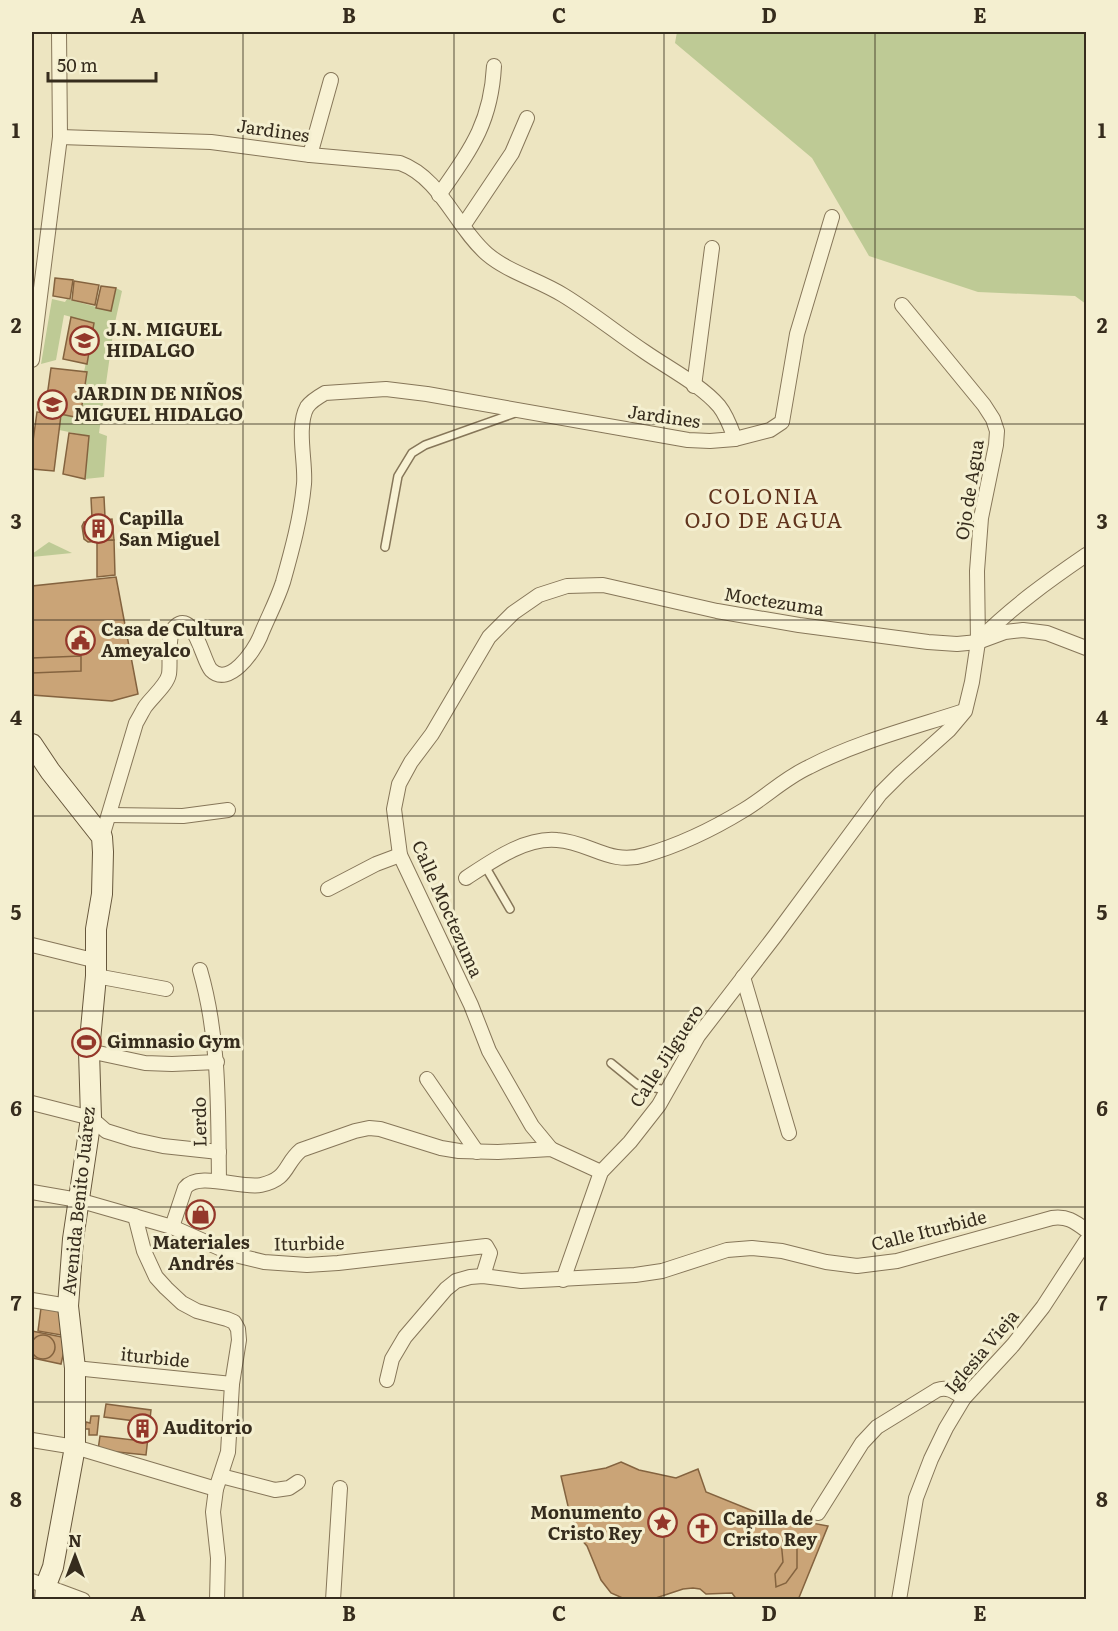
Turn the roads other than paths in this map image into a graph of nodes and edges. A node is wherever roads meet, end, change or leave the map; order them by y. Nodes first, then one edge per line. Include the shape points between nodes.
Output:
1 (59, 32) edge
2 (494, 66) dead end
3 (331, 80) dead end
4 (527, 118) dead end
5 (60, 137) junction
6 (310, 155) junction
7 (439, 195) junction
8 (832, 217) dead end
9 (463, 226) junction
10 (712, 248) dead end
11 (902, 305) dead end
12 (32, 360) edge
13 (694, 386) junction
14 (524, 411) junction
15 (735, 439) junction
16 (385, 547) dead end
17 (1086, 555) edge
18 (567, 586) joint
19 (978, 642) junction
20 (1086, 648) edge
21 (964, 711) junction
22 (32, 744) edge
23 (228, 810) dead end
24 (109, 815) junction
25 (102, 837) junction
26 (400, 855) junction
27 (484, 866) junction
28 (466, 878) dead end
29 (328, 889) dead end
30 (510, 909) dead end
31 (32, 945) edge
32 (96, 969) junction
33 (200, 970) dead end
34 (743, 977) junction
35 (166, 989) dead end
36 (89, 1052) junction
37 (217, 1062) junction
38 (611, 1064) dead end
39 (427, 1079) dead end
40 (667, 1090) junction
41 (32, 1102) edge
42 (91, 1118) junction
43 (789, 1133) dead end
44 (551, 1149) junction
45 (219, 1152) junction
46 (477, 1152) junction
47 (601, 1172) junction
48 (219, 1181) junction
49 (32, 1192) edge
50 (78, 1200) junction
51 (135, 1216) junction
52 (172, 1227) junction
53 (1086, 1230) edge
54 (1086, 1240) edge
55 (483, 1276) junction
56 (563, 1280) junction
57 (32, 1300) edge
58 (68, 1306) junction
59 (75, 1368) junction
60 (387, 1380) dead end
61 (232, 1384) junction
62 (964, 1398) junction
63 (32, 1440) edge
64 (75, 1448) junction
65 (298, 1482) dead end
66 (219, 1483) junction
67 (340, 1488) dead end
68 (818, 1513) dead end
69 (41, 1589) edge
70 (83, 1599) edge
71 (217, 1599) edge
72 (333, 1599) edge
73 (899, 1599) edge

1 - 5 street
2 - 7 street via 484,121 470,151
3 - 6 street
4 - 9 street via 512,153
5 - 6 street, Jardines via 211,142
5 - 12 street
6 - 7 street, Jardines via 400,163 414,168
7 - 9 street, Jardines
8 - 15 street via 797,334 782,422
9 - 13 street, Jardines via 488,255 564,295
10 - 13 street
11 - 19 street, Ojo de Agua via 984,405 997,431 981,518
13 - 15 street, Jardines via 718,405
14 - 15 street, Jardines via 688,440
14 - 16 lane via 412,453 398,476
14 - 24 street, Jardines via 386,389 325,393 316,398 307,407 304,418 301,509 282,585 257,643 240,666 220,675 206,663 189,625 176,626 171,634 168,677 136,723
17 - 19 street via 1003,615
18 - 19 street, Moctezuma via 603,585 811,627 928,642
18 - 26 street, Calle Moctezuma via 538,595 489,637 411,762 399,784 394,809
19 - 20 street via 1023,630 1047,633
19 - 21 street, Calle Jilguero
21 - 27 street via 809,766 746,809 693,838 645,855 616,859 577,843 541,841
21 - 34 street, Calle Jilguero via 880,794
22 - 25 street
23 - 24 street via 183,816
24 - 25 street
25 - 32 street, Avenida Benito Juárez
26 - 29 street
26 - 44 street, Calle Moctezuma via 489,1051 526,1116
27 - 28 street
27 - 30 lane
31 - 32 street
32 - 35 street
32 - 36 street, Avenida Benito Juárez
33 - 37 street, Lerdo
34 - 40 street, Calle Jilguero via 698,1036
34 - 43 street
36 - 37 street via 145,1063
36 - 42 street, Avenida Benito Juárez
37 - 45 street, Lerdo
38 - 40 lane via 638,1085
39 - 46 street
40 - 47 street, Calle Jilguero via 630,1142
41 - 42 street
42 - 45 street via 106,1131 135,1140
42 - 50 street, Avenida Benito Juárez
44 - 46 street
44 - 47 street
45 - 48 street, Lerdo
46 - 48 street via 441,1148 369,1128 309,1147 296,1154 279,1178 263,1184
47 - 56 street
48 - 52 street via 188,1184
49 - 50 street, Iturbide
50 - 51 street, Iturbide
50 - 58 street, Avenida Benito Juárez
51 - 52 street, Iturbide
51 - 61 street via 144,1251 166,1288 196,1311 234,1322 239,1340
52 - 55 street, Iturbide via 235,1254 264,1262 307,1265 486,1246 490,1253
53 - 56 street, Calle Iturbide via 1062,1216 897,1261 858,1266 752,1248 727,1250 662,1271
54 - 62 street, Iglesia Vieja via 1043,1307
55 - 56 street via 521,1281
55 - 60 street via 456,1281 447,1289 405,1337 392,1359
57 - 58 street
58 - 59 street, Avenida Benito Juárez
59 - 61 street, iturbide
59 - 64 street, Avenida Benito Juárez
61 - 66 street via 228,1452
62 - 68 street via 951,1389 937,1390 877,1427 862,1443
62 - 73 street, Iglesia Vieja via 931,1459 916,1498
63 - 64 street
64 - 66 street
64 - 69 street, Avenida Benito Juárez via 52,1567
65 - 66 street via 275,1490
66 - 71 street via 213,1527 218,1558
67 - 72 street
69 - 70 street

